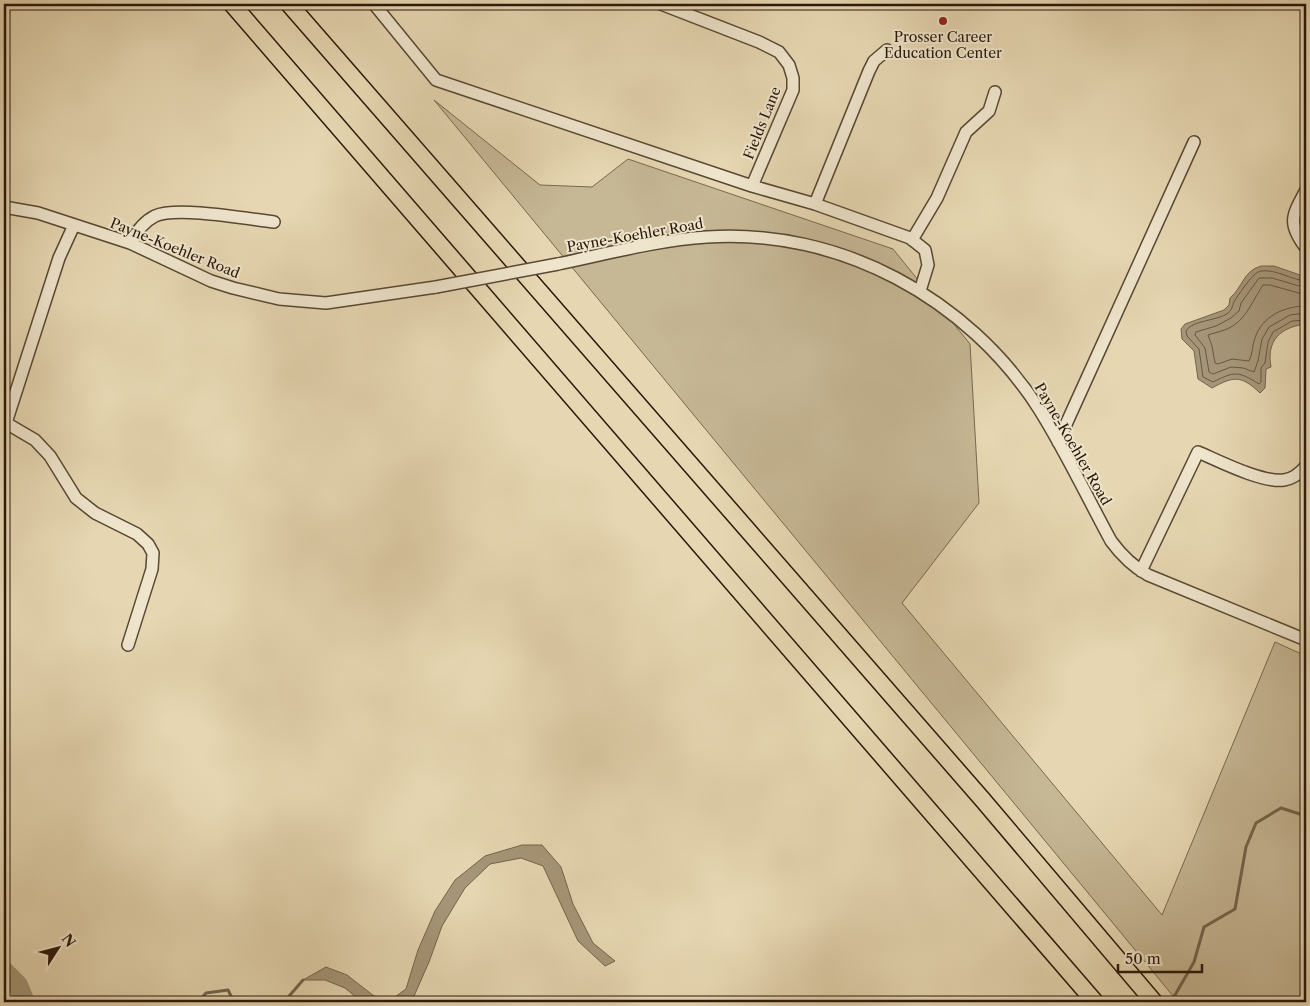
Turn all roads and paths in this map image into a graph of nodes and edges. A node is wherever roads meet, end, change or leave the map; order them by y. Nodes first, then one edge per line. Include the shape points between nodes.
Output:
1 (232, 4) edge
2 (289, 4) edge
3 (294, 4) edge
4 (374, 4) edge
5 (661, 4) edge
6 (886, 50) dead end
7 (332, 52) junction
8 (995, 92) dead end
9 (1194, 142) dead end
10 (752, 186) junction
11 (1306, 190) edge
12 (815, 204) junction
13 (4, 207) edge
14 (274, 222) dead end
15 (74, 225) junction
16 (912, 240) junction
17 (130, 243) junction
18 (1306, 248) edge
19 (920, 291) junction
20 (5, 426) edge
21 (1058, 442) junction
22 (1306, 466) edge
23 (1141, 571) junction
24 (1306, 640) edge
25 (128, 645) dead end
26 (1095, 1002) edge
27 (1154, 1002) edge

1 - 26 highway
2 - 7 highway
3 - 7 highway
4 - 10 street via 436,80
5 - 10 street, Fields Lane via 759,42 779,52 789,65 792,90
6 - 12 street via 869,71
7 - 27 highway via 982,799
8 - 16 street via 989,111 966,132 937,198
9 - 21 street
10 - 12 street
11 - 18 street via 1296,209 1294,223 1296,234
12 - 16 street
13 - 15 street, Payne-Koehler Road via 38,213
14 - 17 street via 174,212 156,216 139,228
15 - 17 street, Payne-Koehler Road
15 - 20 street via 59,258
16 - 19 street via 925,250 928,264
17 - 19 street, Payne-Koehler Road, bridge via 233,288 279,300 326,303 436,287 682,239 708,237 757,237 830,250 876,268
19 - 21 street, Payne-Koehler Road via 960,319 1010,370
20 - 25 street via 35,440 50,456 76,498 95,513 138,534 148,544 153,553 152,569
21 - 23 street, Payne-Koehler Road via 1121,555
22 - 23 street via 1293,478 1266,479 1198,452
23 - 24 street, Payne-Koehler Road

